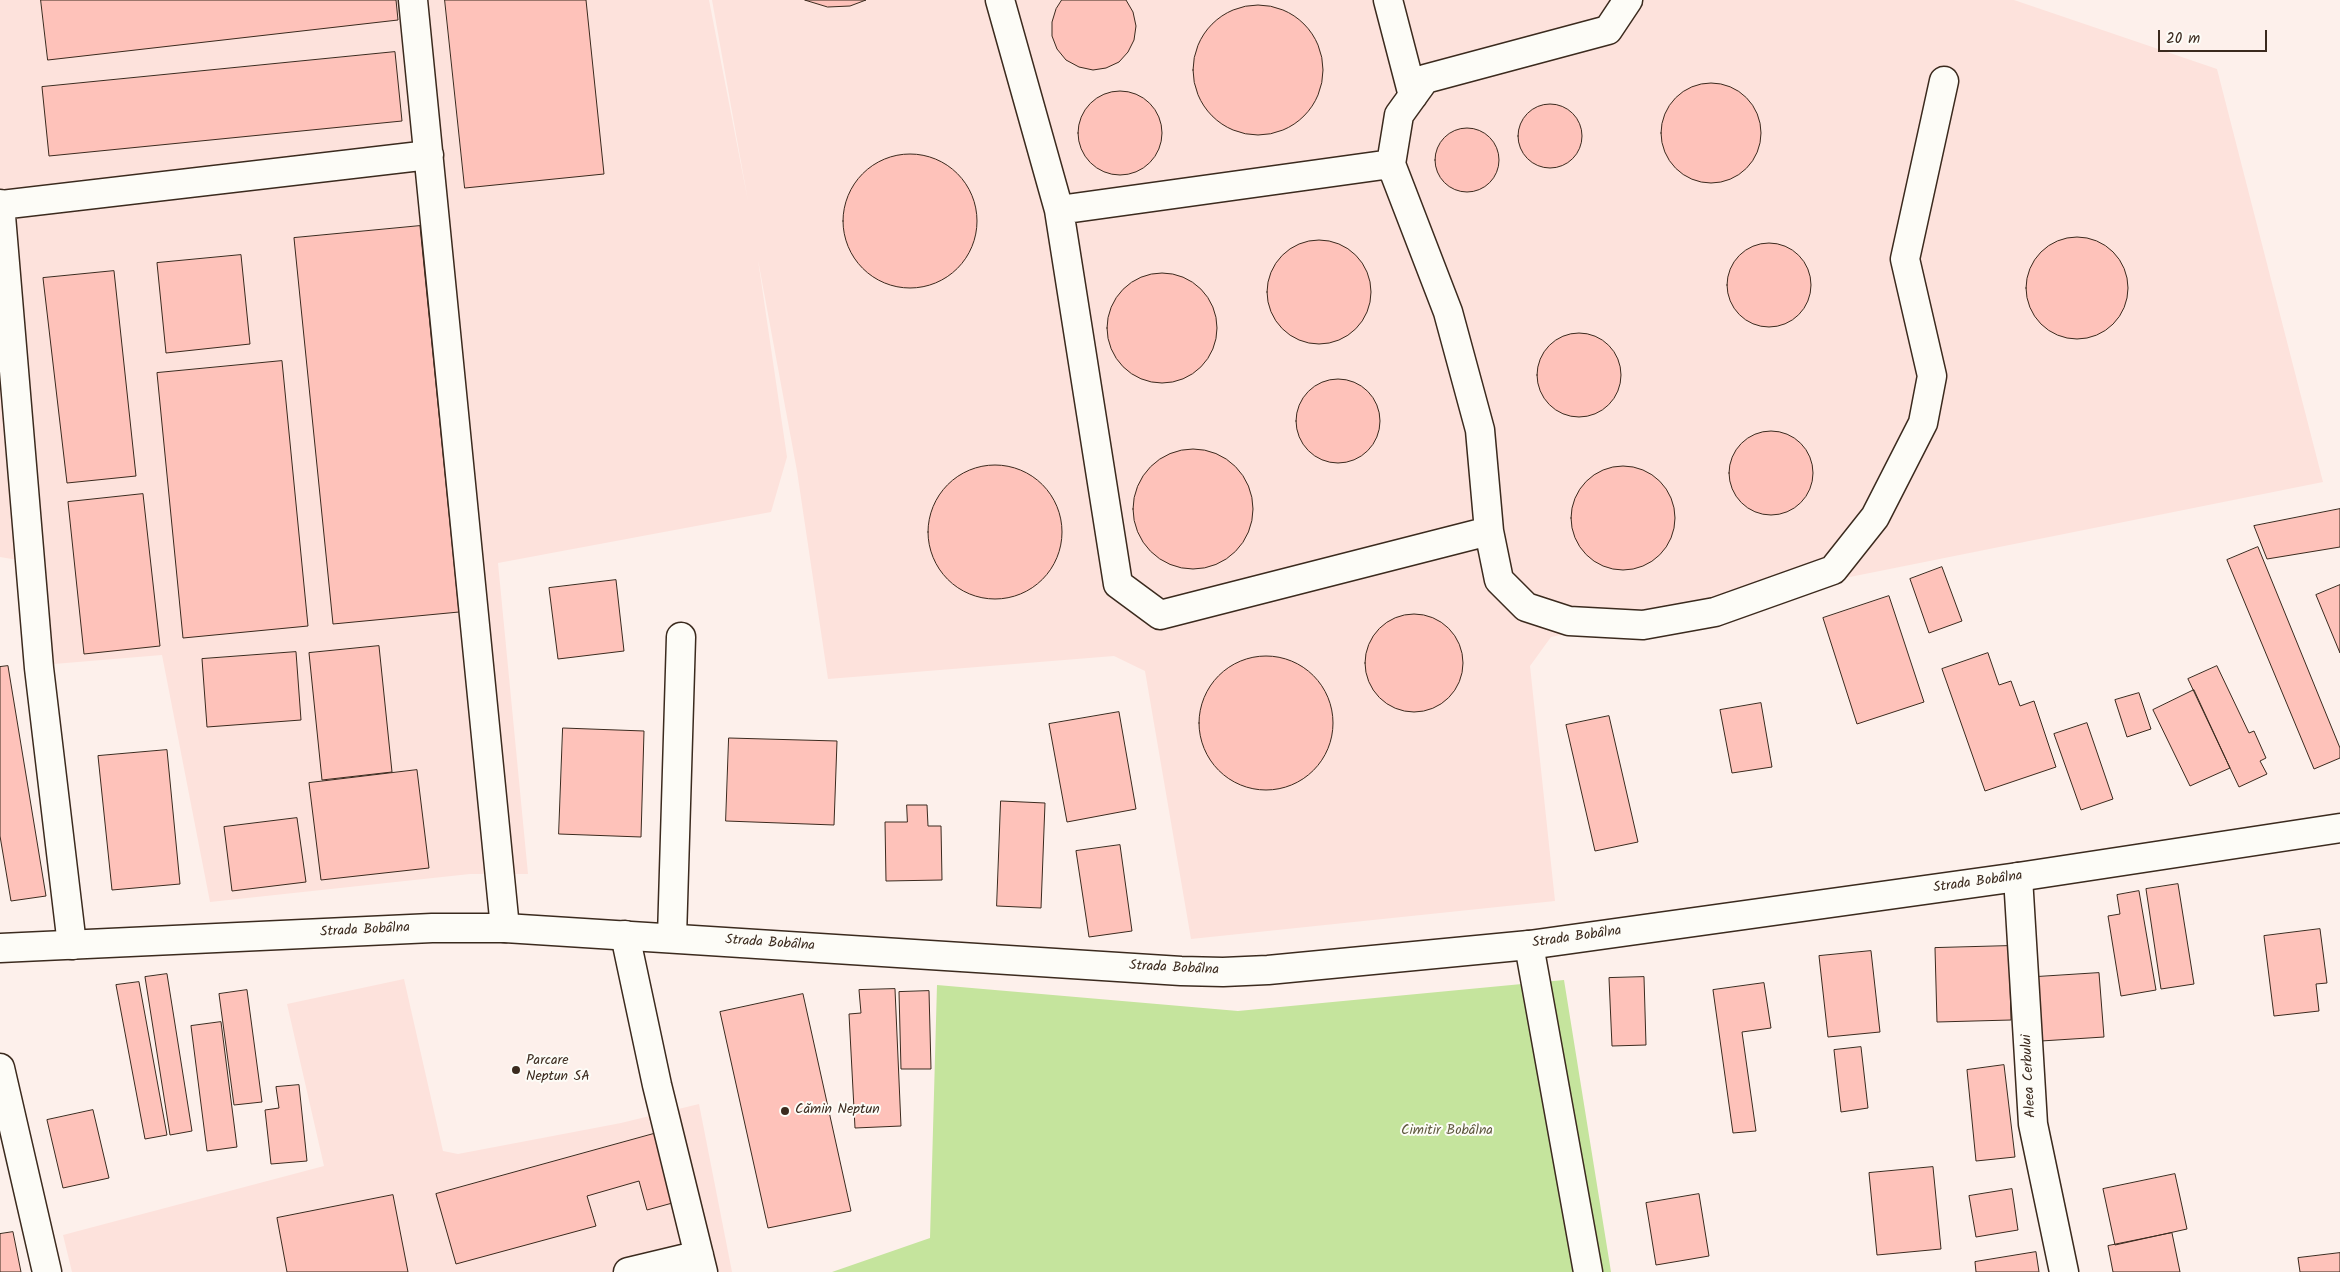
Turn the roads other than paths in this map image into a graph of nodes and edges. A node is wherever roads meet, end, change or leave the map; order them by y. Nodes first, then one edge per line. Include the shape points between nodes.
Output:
1 (413, 0) edge
2 (1000, 0) edge
3 (1388, 0) edge
4 (1628, 0) edge
5 (1944, 81) dead end
6 (1413, 96) junction
7 (429, 155) junction
8 (1391, 164) junction
9 (0, 205) edge
10 (1059, 210) junction
11 (1489, 532) junction
12 (681, 637) dead end
13 (2340, 828) edge
14 (2018, 877) junction
15 (505, 928) junction
16 (625, 934) junction
17 (672, 937) junction
18 (72, 945) junction
19 (1529, 945) junction
20 (0, 948) edge
21 (0, 1068) edge
22 (701, 1264) edge
23 (46, 1272) edge
24 (628, 1272) edge
25 (1588, 1272) edge
26 (2064, 1272) edge

1 - 7 main road
2 - 10 main road
3 - 6 main road
4 - 6 main road via 1608,30 1425,79
5 - 11 main road via 1905,259 1932,376 1923,423 1875,517 1833,570 1715,612 1643,625 1569,620 1526,607 1498,580
6 - 8 main road via 1399,115
7 - 9 main road
7 - 15 main road
8 - 10 main road
8 - 11 main road via 1448,312 1480,430
9 - 18 main road via 40,668
10 - 11 main road via 1118,584 1160,615
12 - 17 main road
13 - 14 main road, Strada Bobâlna
14 - 19 main road, Strada Bobâlna
14 - 26 main road, Aleea Cerbului via 2033,1124
15 - 16 main road, Strada Bobâlna
15 - 18 main road, Strada Bobâlna via 422,928
16 - 17 main road, Strada Bobâlna
16 - 22 main road
17 - 19 main road, Strada Bobâlna via 1223,972
18 - 20 main road, Strada Bobâlna
19 - 25 main road
21 - 23 main road
22 - 24 main road

